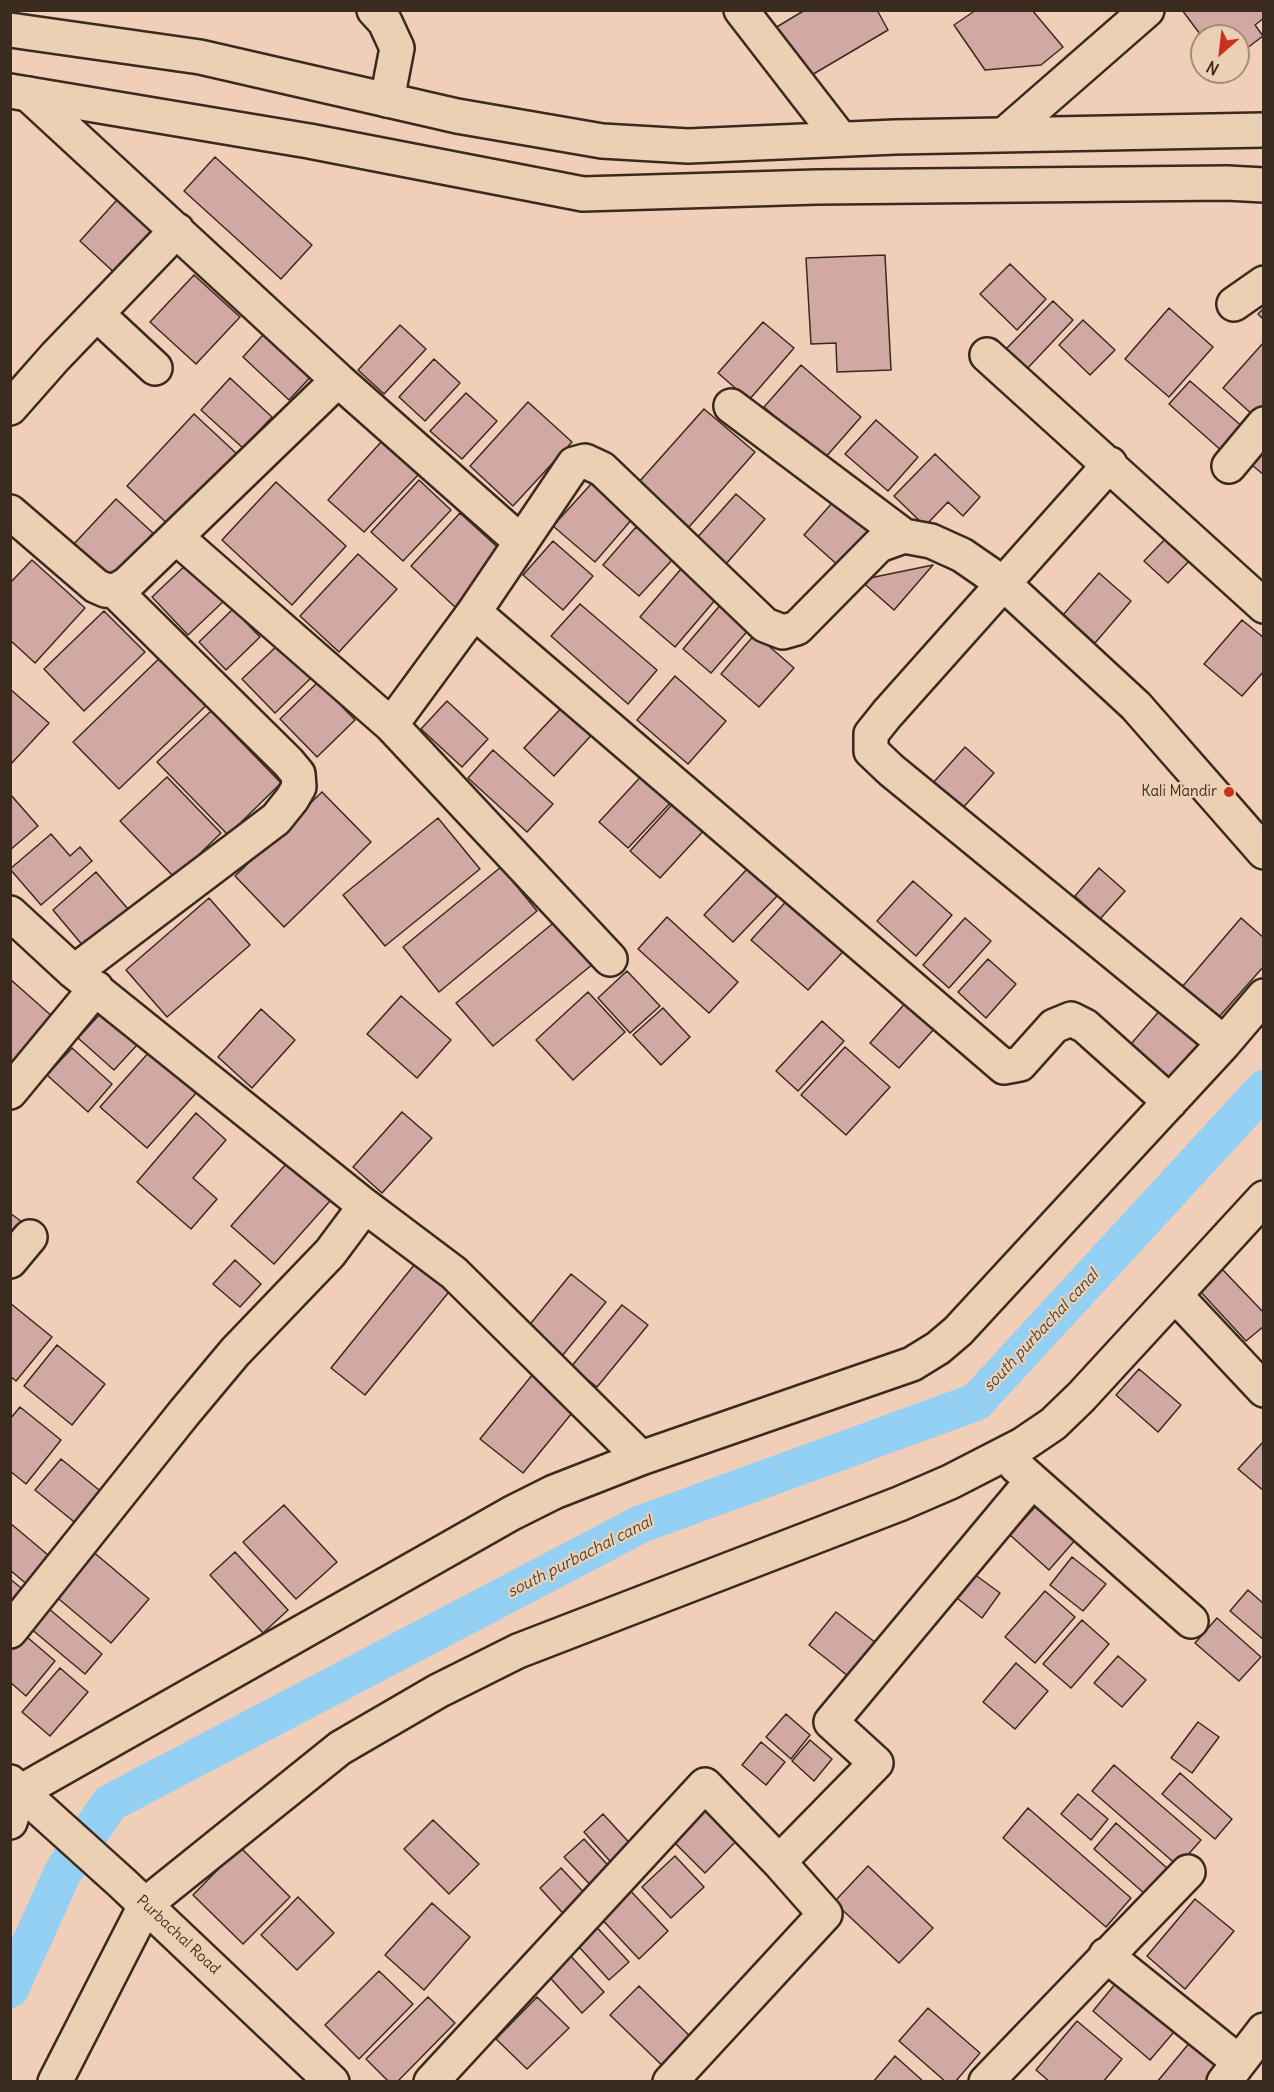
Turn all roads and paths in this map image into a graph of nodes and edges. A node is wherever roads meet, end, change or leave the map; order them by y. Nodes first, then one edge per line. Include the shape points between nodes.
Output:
1 (374, 10) edge
2 (741, 10) edge
3 (1147, 10) edge
4 (10, 30) edge
5 (19, 92) edge
6 (387, 100) junction
7 (1263, 130) edge
8 (1005, 134) junction
9 (840, 138) junction
10 (1263, 185) edge
11 (177, 230) junction
12 (1263, 283) edge
13 (1234, 304) dead end
14 (97, 314) junction
15 (987, 355) dead end
16 (155, 368) dead end
17 (338, 380) junction
18 (731, 406) dead end
19 (10, 408) edge
20 (1263, 424) edge
21 (1110, 464) junction
22 (1229, 466) dead end
23 (10, 512) edge
24 (904, 536) junction
25 (176, 537) junction
26 (521, 542) junction
27 (1004, 584) junction
28 (115, 591) junction
29 (1263, 606) edge
30 (474, 612) junction
31 (391, 725) junction
32 (1263, 852) edge
33 (10, 913) edge
34 (610, 959) dead end
35 (85, 980) junction
36 (1263, 996) edge
37 (1224, 1043) junction
38 (10, 1092) edge
39 (1170, 1102) junction
40 (1263, 1198) edge
41 (365, 1206) junction
42 (1174, 1295) junction
43 (1263, 1390) edge
44 (1003, 1455) junction
45 (641, 1458) junction
46 (1032, 1481) junction
47 (1191, 1621) dead end
48 (10, 1631) edge
49 (15, 1787) edge
50 (10, 1822) edge
51 (779, 1862) junction
52 (1188, 1872) dead end
53 (134, 1894) junction
54 (1106, 1954) junction
55 (1263, 2030) edge
56 (1232, 2072) edge
57 (55, 2082) edge
58 (332, 2082) edge
59 (431, 2082) edge
60 (670, 2082) edge
61 (986, 2082) edge

1 - 6 street via 385,22 397,48
2 - 9 street
3 - 8 street
4 - 6 street via 200,57
5 - 10 street via 309,141 583,194 817,187
5 - 11 street
6 - 9 street via 602,141 688,146
7 - 8 street
8 - 9 street
11 - 14 street
11 - 17 street
12 - 13 street
14 - 16 street
14 - 19 street
15 - 21 street
17 - 25 street
17 - 26 street
18 - 24 street
20 - 22 street
21 - 27 street
21 - 29 street
23 - 28 street via 96,586
24 - 26 street via 879,544 797,628 783,632 765,625 602,469 585,460 574,464
24 - 27 street via 931,541 962,555
25 - 28 street
25 - 31 street
26 - 30 street
27 - 32 street via 1136,706
27 - 37 street via 871,734 871,751
28 - 35 street via 288,762 298,774 298,786 276,819
30 - 31 street
30 - 39 street via 1004,1067 1020,1064 1054,1026 1071,1018
31 - 34 street
33 - 35 street
35 - 38 street
35 - 41 street
36 - 37 street
37 - 39 street
39 - 45 street via 938,1348 912,1364
40 - 42 street
41 - 45 street via 454,1273
41 - 48 street via 330,1253 184,1413
42 - 43 street
42 - 44 street via 1053,1424
44 - 46 street
44 - 53 street via 899,1504 518,1651 438,1691 340,1748
45 - 49 street via 554,1492 513,1513
46 - 47 street
46 - 51 street via 831,1722 876,1763
49 - 50 street
49 - 53 street, Purbachal Road
51 - 59 street via 705,1785
51 - 60 street via 825,1914
52 - 54 street
53 - 57 street
53 - 58 street, Purbachal Road
54 - 56 street
54 - 61 street
55 - 56 street

